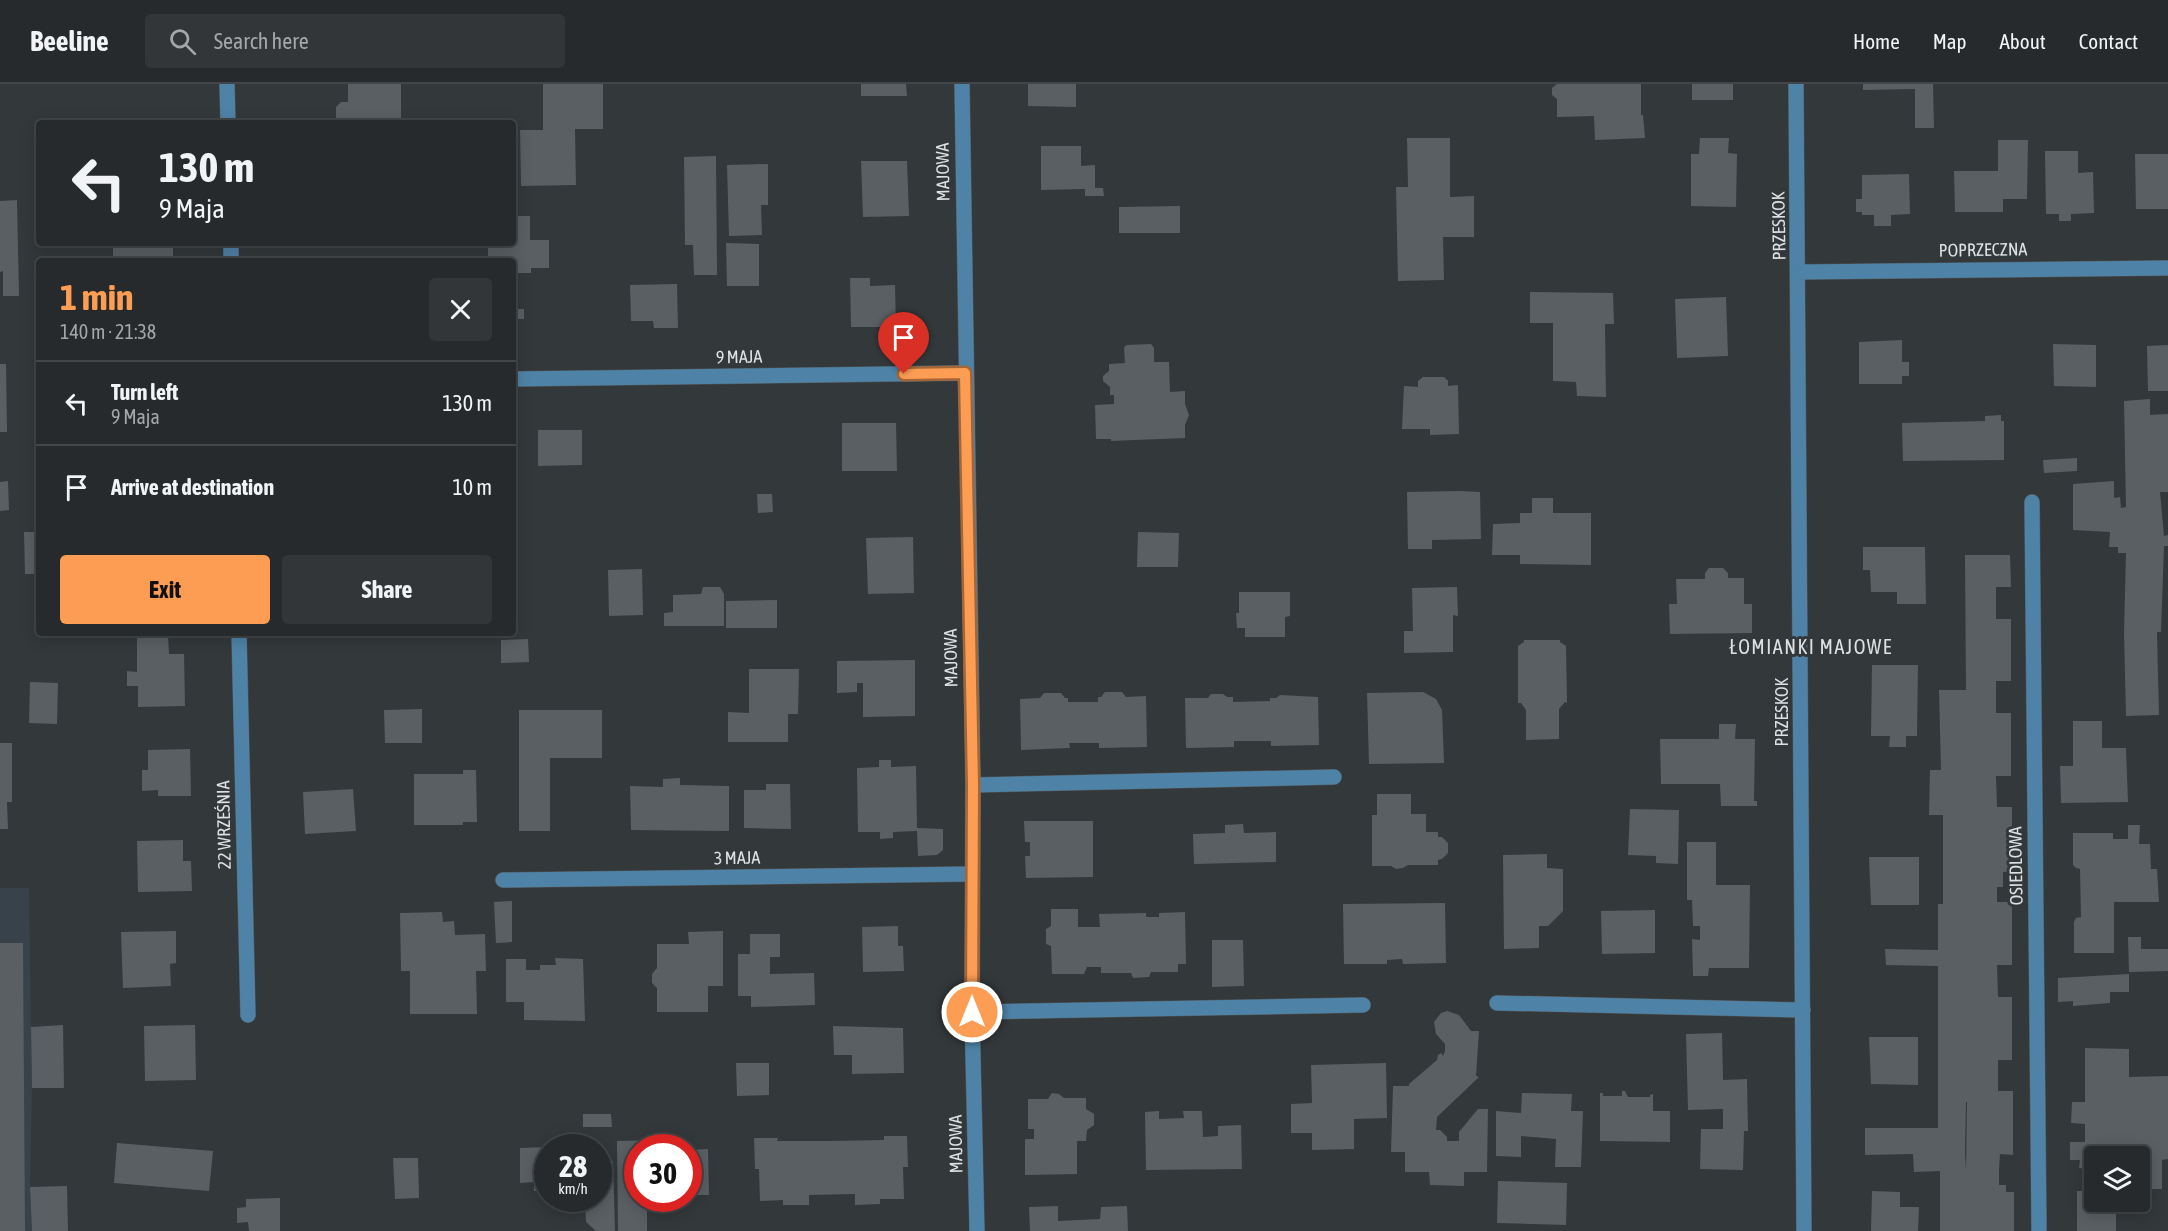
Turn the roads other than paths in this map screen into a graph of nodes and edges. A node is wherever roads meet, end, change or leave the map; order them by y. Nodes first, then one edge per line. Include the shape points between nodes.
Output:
1 (227, 84) edge
2 (962, 84) edge
3 (1796, 84) edge
4 (228, 120) edge
5 (2168, 268) edge
6 (1799, 272) junction
7 (965, 373) junction
8 (516, 379) edge
9 (2032, 502) dead end
10 (239, 636) edge
11 (1334, 777) dead end
12 (973, 785) junction
13 (971, 874) junction
14 (503, 880) dead end
15 (1497, 1003) dead end
16 (1363, 1005) dead end
17 (1803, 1010) junction
18 (972, 1012) junction
19 (248, 1015) dead end
20 (977, 1231) edge
21 (1804, 1231) edge
22 (2039, 1231) edge

1 - 4 street
2 - 7 street, MAJOWA
3 - 6 street, PRZESKOK
5 - 6 street, POPRZECZNA
6 - 17 street, PRZESKOK
7 - 8 street, 9 MAJA
7 - 12 street, MAJOWA
9 - 22 street, OSIEDLOWA
10 - 19 street, 22 WRZEŚNIA
11 - 12 street
12 - 13 street, MAJOWA
13 - 14 street, 3 MAJA
13 - 18 street, MAJOWA
15 - 17 street
16 - 18 street
17 - 21 street, PRZESKOK
18 - 20 street, MAJOWA

